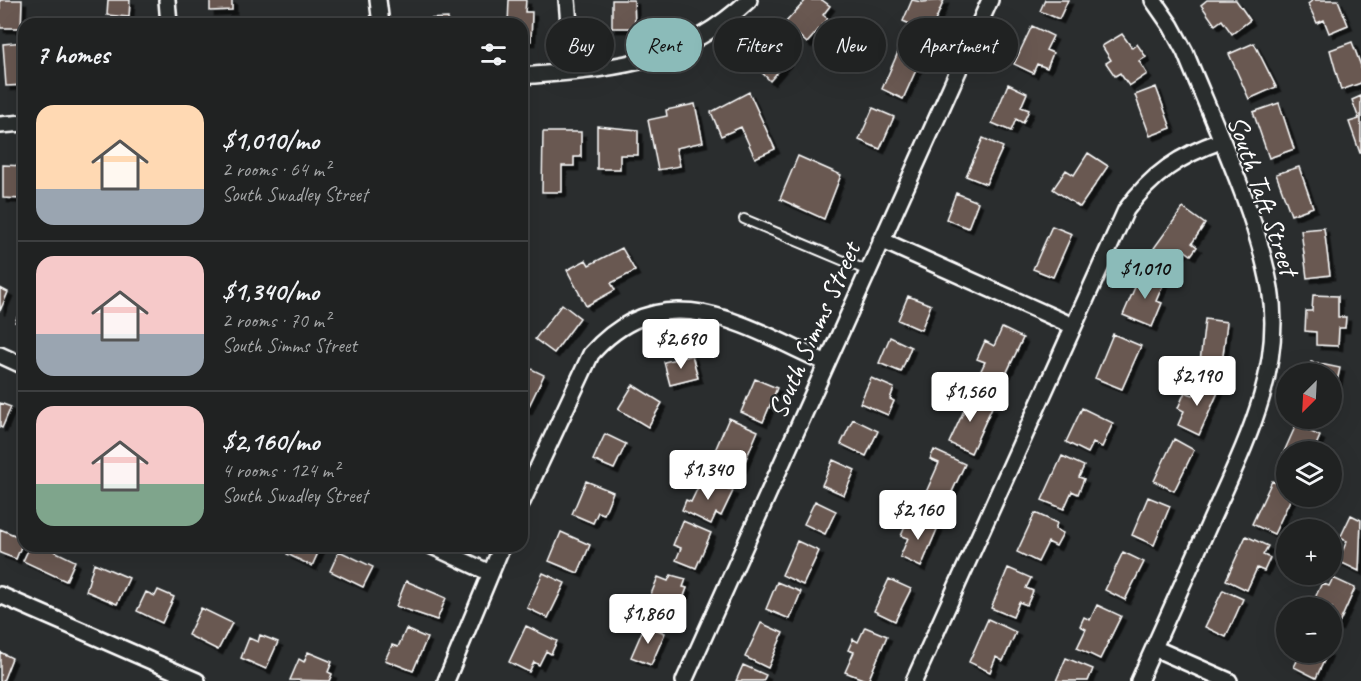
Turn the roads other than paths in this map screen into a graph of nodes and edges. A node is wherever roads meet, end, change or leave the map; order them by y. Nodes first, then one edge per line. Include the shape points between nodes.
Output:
1 (167, 0) edge
2 (378, 0) edge
3 (567, 0) edge
4 (749, 0) edge
5 (990, 0) edge
6 (1153, 0) edge
7 (168, 18) edge
8 (380, 18) edge
9 (569, 18) edge
10 (614, 68) edge
11 (563, 72) edge
12 (528, 75) edge
13 (18, 124) edge
14 (0, 125) edge
15 (1221, 141) junction
16 (744, 219) dead end
17 (882, 240) junction
18 (868, 271) junction
19 (1073, 326) junction
20 (0, 355) edge
21 (18, 363) edge
22 (826, 363) junction
23 (528, 489) edge
24 (445, 552) edge
25 (499, 552) edge
26 (490, 573) junction
27 (0, 595) edge
28 (1154, 648) junction
29 (197, 681) edge
30 (446, 681) edge
31 (684, 681) edge
32 (914, 681) edge
33 (1139, 681) edge
34 (1228, 681) edge

1 - 7 street
2 - 8 street
3 - 9 street
4 - 10 street via 708,33 665,54
5 - 17 street, South Simms Street
6 - 15 street, South Taft Street via 1185,52
11 - 12 street
13 - 14 street
15 - 19 street via 1177,160 1136,196 1116,227
15 - 28 street, South Taft Street via 1264,264 1272,311 1271,348 1251,430
16 - 18 lane
17 - 18 street, South Simms Street
17 - 19 street
18 - 22 street, South Simms Street
19 - 32 street
20 - 21 street
22 - 23 street via 702,311 662,311 629,322 608,337 585,363
22 - 31 street, South Simms Street
24 - 26 street
25 - 26 street
26 - 30 street
27 - 29 street
28 - 33 street, South Taft Street
28 - 34 street

